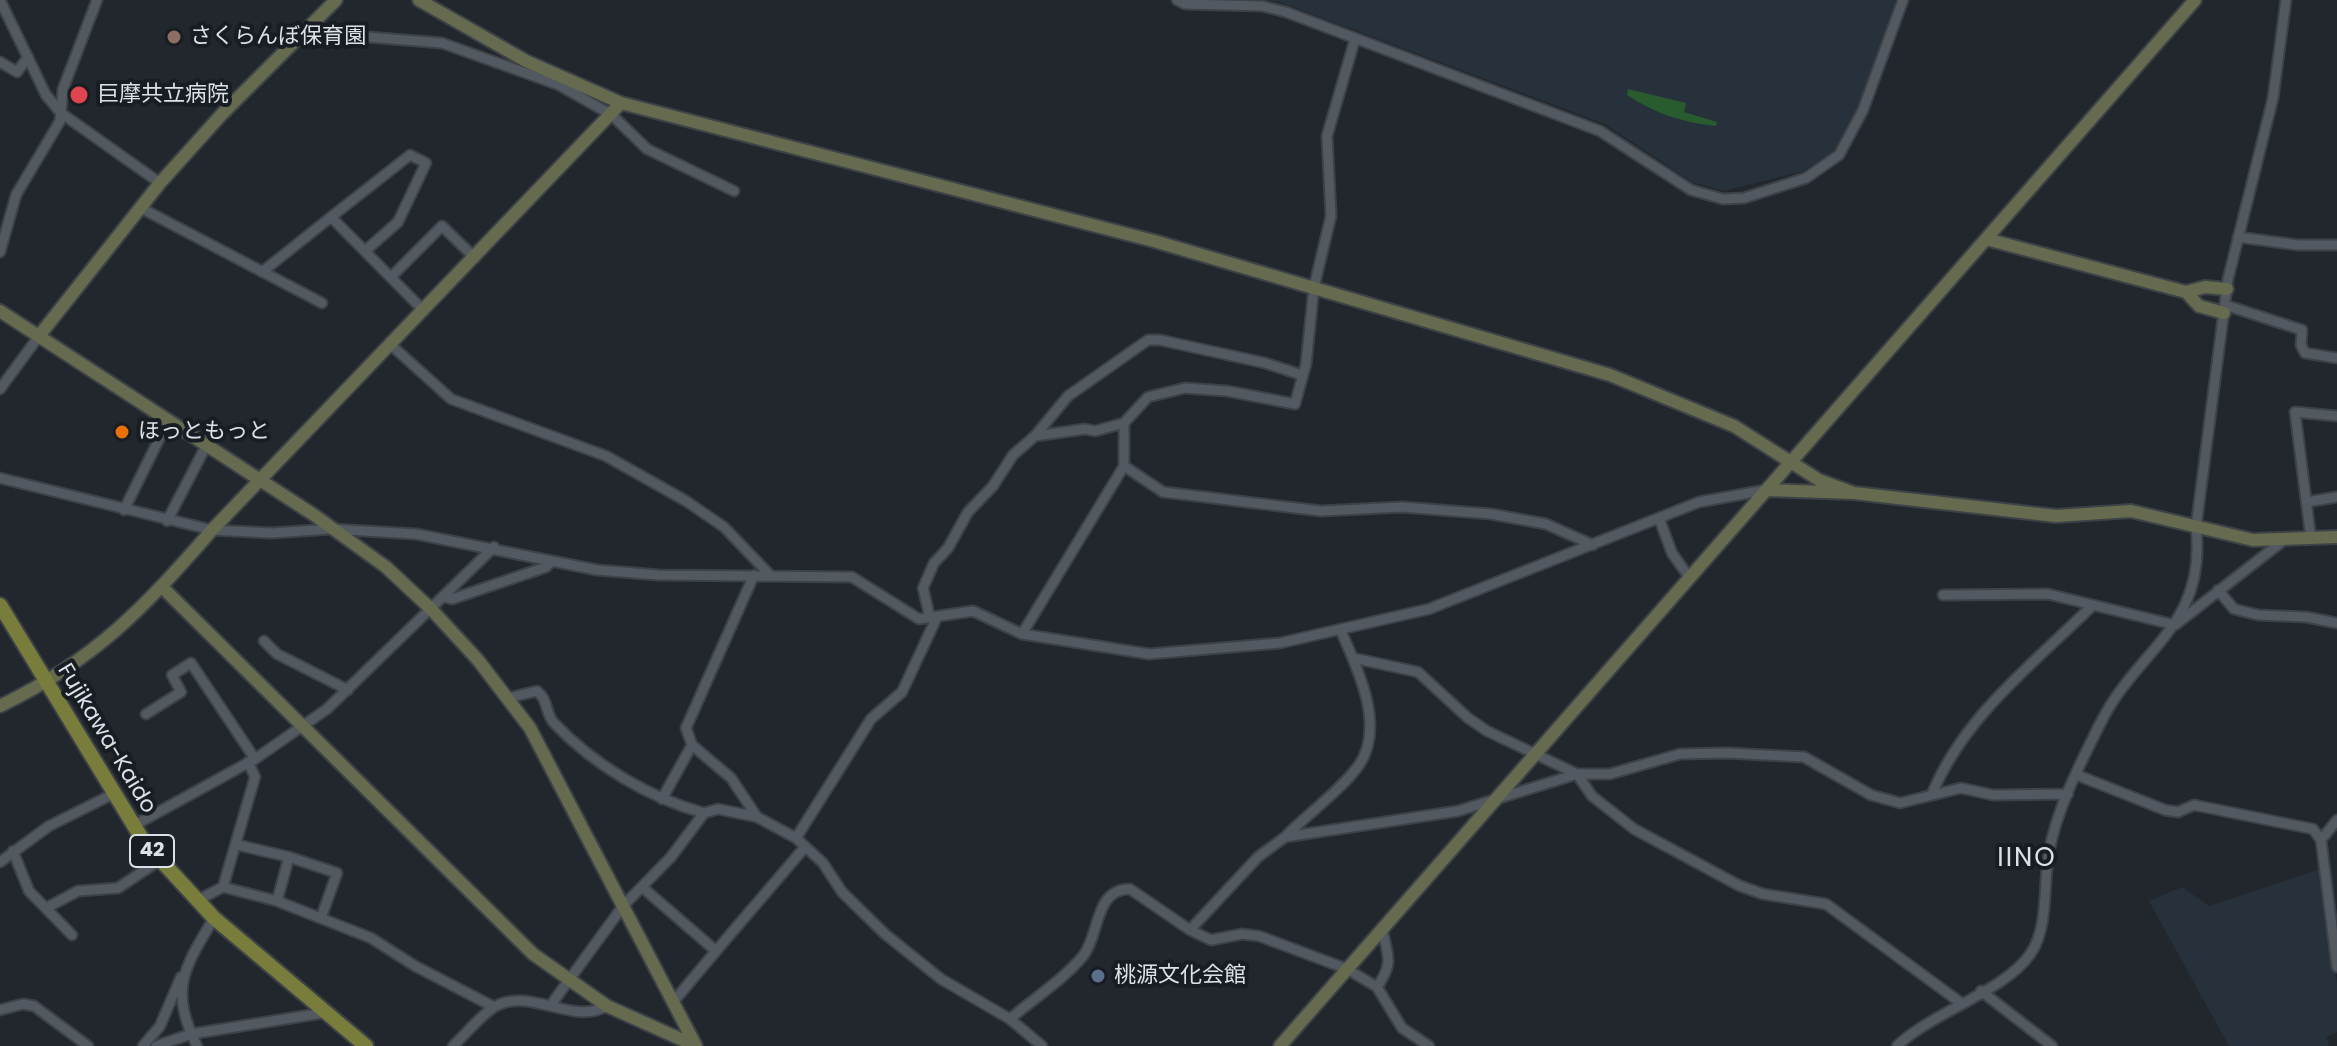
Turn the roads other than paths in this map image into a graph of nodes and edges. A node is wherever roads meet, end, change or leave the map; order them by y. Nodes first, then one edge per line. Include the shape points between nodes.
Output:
1 (0, 0) edge
2 (97, 0) edge
3 (336, 0) edge
4 (419, 0) edge
5 (1177, 0) edge
6 (1903, 0) edge
7 (2195, 0) edge
8 (2286, 0) edge
9 (305, 32) junction
10 (1355, 39) junction
11 (28, 57) junction
12 (0, 62) edge
13 (621, 103) junction
14 (61, 113) junction
15 (612, 115) junction
16 (160, 183) junction
17 (734, 191) dead end
18 (139, 207) junction
19 (331, 217) junction
20 (2238, 237) junction
21 (1986, 239) junction
22 (2337, 245) edge
23 (365, 251) junction
24 (0, 252) edge
25 (475, 258) junction
26 (262, 272) junction
27 (391, 277) junction
28 (1314, 287) junction
29 (2227, 289) junction
30 (2186, 292) junction
31 (322, 303) dead end
32 (2225, 309) junction
33 (0, 311) edge
34 (424, 311) junction
35 (39, 336) junction
36 (391, 345) junction
37 (2337, 358) edge
38 (1302, 375) junction
39 (0, 389) edge
40 (2337, 416) edge
41 (168, 421) junction
42 (1124, 423) junction
43 (1035, 436) junction
44 (206, 446) junction
45 (1792, 461) junction
46 (1124, 466) junction
47 (0, 478) edge
48 (259, 482) junction
49 (1766, 490) junction
50 (1854, 493) junction
51 (2337, 497) edge
52 (2307, 502) junction
53 (124, 510) junction
54 (1659, 518) junction
55 (167, 521) junction
56 (2196, 527) junction
57 (331, 529) junction
58 (212, 530) junction
59 (2337, 537) edge
60 (2311, 539) junction
61 (2284, 540) junction
62 (1593, 545) junction
63 (494, 547) junction
64 (551, 562) junction
65 (754, 575) junction
66 (770, 575) junction
67 (1689, 577) junction
68 (162, 587) junction
69 (2218, 590) junction
70 (1943, 595) dead end
71 (444, 597) junction
72 (0, 605) edge
73 (2093, 605) junction
74 (431, 609) junction
75 (934, 618) junction
76 (2337, 623) edge
77 (2175, 625) junction
78 (1340, 629) junction
79 (1022, 634) junction
80 (264, 641) dead end
81 (1353, 658) junction
82 (47, 683) junction
83 (348, 690) junction
84 (508, 698) junction
85 (0, 706) edge
86 (146, 714) dead end
87 (303, 726) junction
88 (692, 745) junction
89 (1534, 754) junction
90 (251, 760) junction
91 (1577, 774) junction
92 (2077, 775) junction
93 (113, 794) junction
94 (1932, 794) junction
95 (2068, 794) junction
96 (662, 799) junction
97 (1493, 801) junction
98 (704, 813) junction
99 (757, 817) junction
100 (2337, 820) edge
101 (133, 826) junction
102 (1285, 837) junction
103 (796, 838) junction
104 (2321, 840) junction
105 (238, 845) junction
106 (805, 847) junction
107 (13, 851) junction
108 (289, 857) junction
109 (160, 860) junction
110 (0, 862) edge
111 (223, 887) junction
112 (642, 887) junction
113 (198, 900) junction
114 (277, 901) junction
115 (623, 906) junction
116 (46, 908) junction
117 (214, 918) junction
118 (321, 918) junction
119 (1382, 929) junction
120 (1190, 930) junction
121 (72, 935) dead end
122 (716, 951) junction
123 (2337, 967) edge
124 (1347, 969) junction
125 (181, 977) junction
126 (568, 981) junction
127 (1377, 987) junction
128 (1981, 991) junction
129 (674, 1001) junction
130 (1961, 1003) junction
131 (550, 1006) junction
132 (607, 1006) junction
133 (494, 1007) junction
134 (0, 1010) edge
135 (323, 1013) junction
136 (1010, 1019) junction
137 (191, 1034) junction
138 (360, 1044) edge
139 (88, 1046) edge
140 (143, 1046) edge
141 (156, 1046) edge
142 (197, 1046) edge
143 (453, 1046) edge
144 (696, 1046) edge
145 (1042, 1046) edge
146 (1280, 1046) edge
147 (1429, 1046) edge
148 (1897, 1046) edge
149 (2052, 1046) edge

1 - 11 street
2 - 14 street via 63,89
3 - 9 street
4 - 13 street via 526,61
5 - 10 street via 1262,6
6 - 10 street via 1863,110 1839,155 1806,178 1734,199 1691,190 1600,131
7 - 21 street
8 - 20 street via 2273,98
9 - 15 street via 442,43 559,85
9 - 16 street
10 - 28 street via 1327,136 1331,216
11 - 12 street via 17,72
11 - 14 street
13 - 15 street
13 - 28 street
14 - 16 street
14 - 24 street via 16,195
15 - 17 street via 647,149
15 - 25 street
16 - 18 street
18 - 26 street
18 - 35 street
19 - 23 street
19 - 23 street via 410,155 426,163 398,222
19 - 26 street
20 - 22 street
20 - 29 street
21 - 30 street
21 - 45 street
23 - 27 street
25 - 27 street via 442,226
25 - 34 street
26 - 31 street
27 - 34 street
28 - 38 street
28 - 45 street via 1622,379 1734,426
29 - 30 street
29 - 32 street
30 - 32 street via 2199,306
32 - 37 street via 2302,330 2305,353
32 - 56 street
33 - 35 street
34 - 36 street
35 - 39 street
35 - 41 street
36 - 48 street
36 - 66 street via 451,399 606,456 686,501 724,527
38 - 42 street via 1295,404 1185,388 1148,397
38 - 43 street via 1148,340 1068,396
40 - 52 street via 2295,412
41 - 44 street
41 - 53 street
42 - 43 street
42 - 46 street
43 - 75 street via 1013,455 934,563 923,588
44 - 48 street
44 - 55 street
45 - 49 street
45 - 50 street via 1819,480
46 - 62 street via 1163,492 1321,511 1402,507 1491,514 1546,524
46 - 79 street
47 - 53 street
48 - 57 street
48 - 58 street
49 - 50 street
49 - 54 street via 1699,502
49 - 67 street
50 - 56 street via 2056,516 2131,511
51 - 52 street
52 - 60 street
53 - 55 street
54 - 62 street
54 - 67 street via 1672,553
55 - 58 street
56 - 61 street via 2253,540
56 - 77 street via 2200,561
57 - 58 street
57 - 63 street via 416,534
57 - 74 street via 386,567
58 - 68 street
59 - 60 street
60 - 61 street
61 - 69 street
62 - 78 street via 1429,609
63 - 64 street
63 - 71 street
64 - 65 street via 659,575
64 - 71 street via 452,599
65 - 66 street
65 - 88 street via 686,728
66 - 75 street via 852,577 919,619
67 - 89 street
68 - 82 street via 102,645
68 - 87 street
69 - 76 street via 2234,609
69 - 77 street
70 - 73 street via 2031,592
71 - 74 street
72 - 82 main road, Fujikawa-Kaido / 42
73 - 77 street
73 - 94 street via 1973,722
74 - 83 street
74 - 84 street
75 - 79 street via 973,611
75 - 103 street via 902,692 871,719
77 - 92 street via 2103,719
78 - 79 street via 1280,643 1149,654
78 - 81 street
80 - 83 street via 277,654
81 - 89 street via 1418,672 1468,718
81 - 102 street via 1372,731 1368,742 1359,765
82 - 85 street
82 - 93 main road, Fujikawa-Kaido / 42
83 - 87 street
84 - 96 street via 537,691 546,699 551,720 574,741
84 - 115 street via 550,763
86 - 90 street via 181,692 172,675 191,663
87 - 90 street
87 - 126 street via 533,954
88 - 96 street
88 - 99 street via 731,778
89 - 91 street
89 - 97 street
90 - 101 street
90 - 105 street via 255,777
91 - 94 street via 1610,774 1680,754 1742,753 1804,757 1871,795 1900,803
91 - 97 street
91 - 130 street via 1592,796 1634,829 1740,886 1826,904
92 - 95 street
92 - 104 street via 2165,810 2178,812 2194,805 2313,829
93 - 101 main road, Fujikawa-Kaido / 42
93 - 107 street
94 - 95 street via 1961,788 1993,795
95 - 128 street via 2049,850 2039,938 2024,962
96 - 98 street
97 - 102 street via 1398,822
97 - 119 street
98 - 99 street via 718,809
98 - 112 street
99 - 103 street
100 - 104 street
101 - 109 main road, Fujikawa-Kaido / 42
102 - 120 street via 1258,857
103 - 106 street
104 - 123 street
105 - 108 street
105 - 111 street
106 - 122 street
106 - 136 street via 885,934 941,979
107 - 110 street
107 - 116 street via 29,891
108 - 114 street
108 - 118 street via 337,873
109 - 113 main road, Fujikawa-Kaido / 42
109 - 116 street via 118,888 78,891
111 - 113 street
111 - 114 street
112 - 115 street
112 - 122 street
113 - 117 main road, Fujikawa-Kaido / 42
114 - 118 street
115 - 126 street
115 - 129 street
116 - 121 street
117 - 125 street
117 - 135 main road, Fujikawa-Kaido / 42
118 - 133 street via 371,938
119 - 124 street
119 - 127 street via 1389,960
120 - 124 street via 1211,940 1259,936
120 - 136 street via 1130,889 1119,889 1107,898 1084,955
122 - 129 street
124 - 127 street
124 - 146 street
125 - 137 street
125 - 140 street via 160,1026
126 - 131 street
126 - 132 street
127 - 147 street via 1402,1028
128 - 130 street
128 - 149 street
129 - 144 street
130 - 148 street
131 - 132 street via 593,1015
131 - 133 street via 512,1001
132 - 144 street
133 - 143 street
134 - 139 street via 34,1006
135 - 137 street
135 - 138 main road, Fujikawa-Kaido / 42
136 - 145 street
137 - 141 street
137 - 142 street

